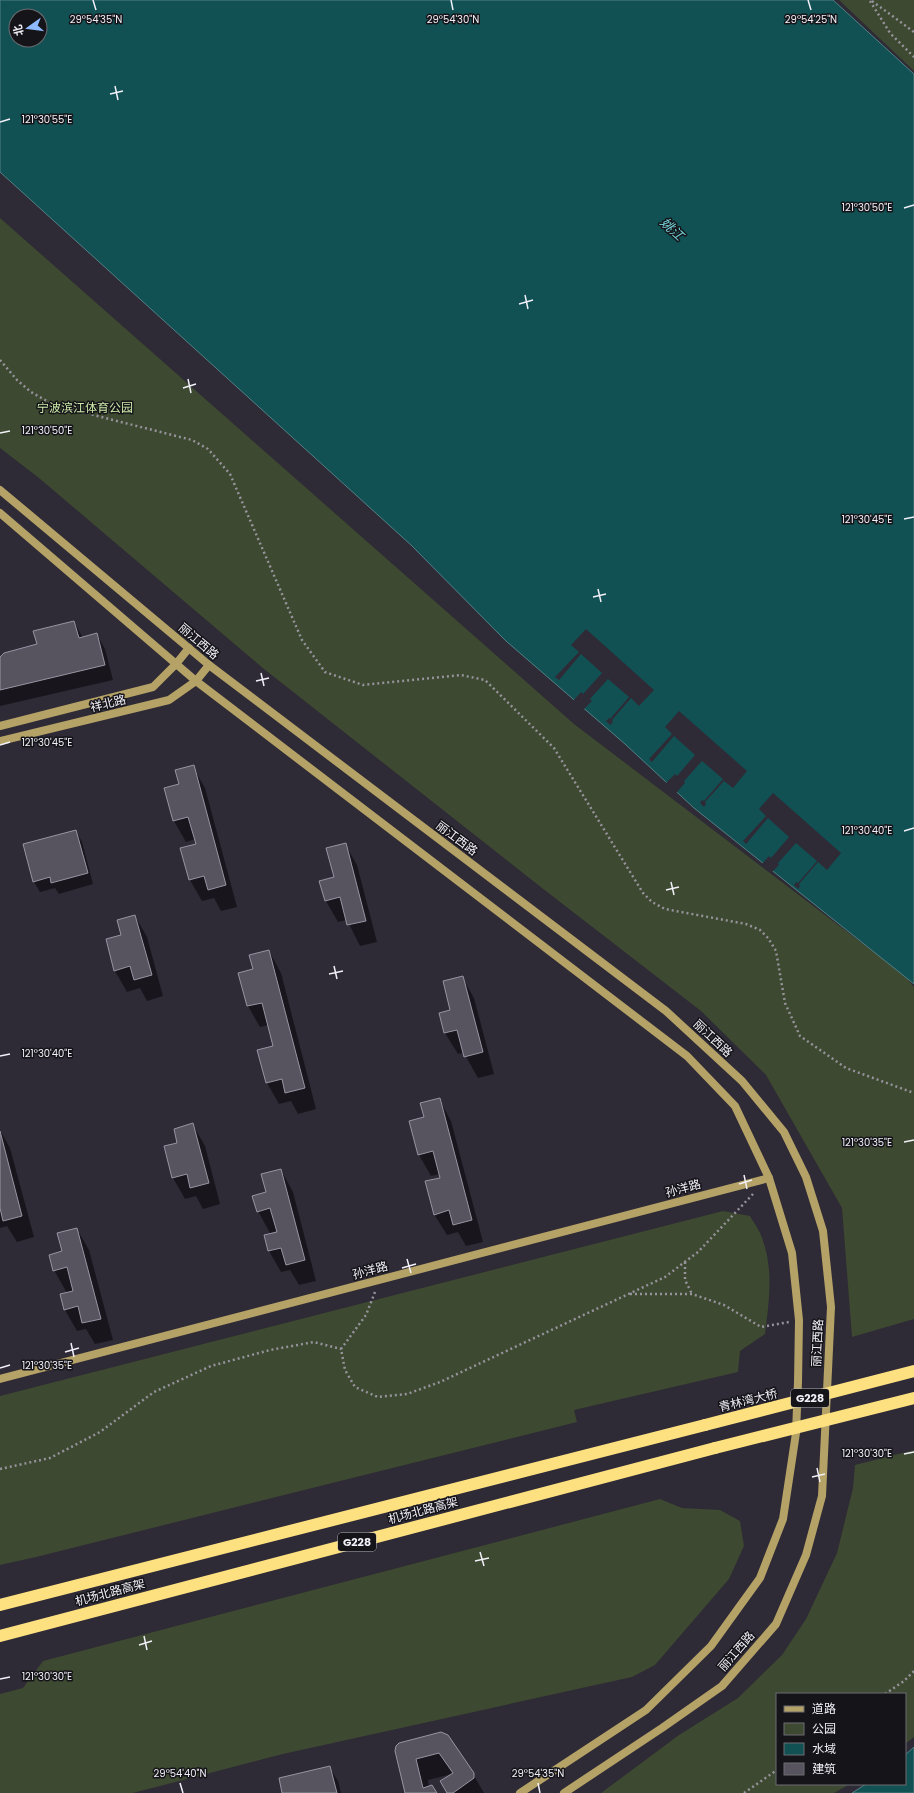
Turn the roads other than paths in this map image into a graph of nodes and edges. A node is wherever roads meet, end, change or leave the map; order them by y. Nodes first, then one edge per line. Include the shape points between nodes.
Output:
1 (0, 490) edge
2 (0, 512) edge
3 (188, 648) junction
4 (176, 664) junction
5 (209, 666) junction
6 (196, 681) junction
7 (0, 726) edge
8 (0, 741) edge
9 (769, 1178) junction
10 (914, 1371) edge
11 (0, 1379) edge
12 (914, 1398) edge
13 (705, 1425) joint
14 (0, 1605) edge
15 (0, 1636) edge
16 (520, 1793) edge
17 (564, 1793) edge

1 - 3 main road, 丽江西路
2 - 4 main road, 丽江西路
3 - 4 main road, 祥北路
3 - 5 main road, 丽江西路
4 - 6 main road, 丽江西路
4 - 7 main road, 祥北路 via 153,687
5 - 6 main road, 祥北路
5 - 17 main road, 丽江西路 via 666,1011 742,1081 784,1132 806,1177 822,1231 831,1308 822,1496 806,1555 776,1624 722,1686
6 - 8 main road, 祥北路 via 168,700
6 - 9 main road, 丽江西路 via 688,1056 735,1106
9 - 11 main road, 孙洋路
9 - 16 main road, 丽江西路 via 792,1253 799,1320 796,1433 783,1519 760,1578 711,1646 646,1710
10 - 13 highway, 青林湾大桥 / G228, bridge
12 - 15 highway, 机场北路高架 / G228, bridge
13 - 14 highway, 机场北路高架 / G228

